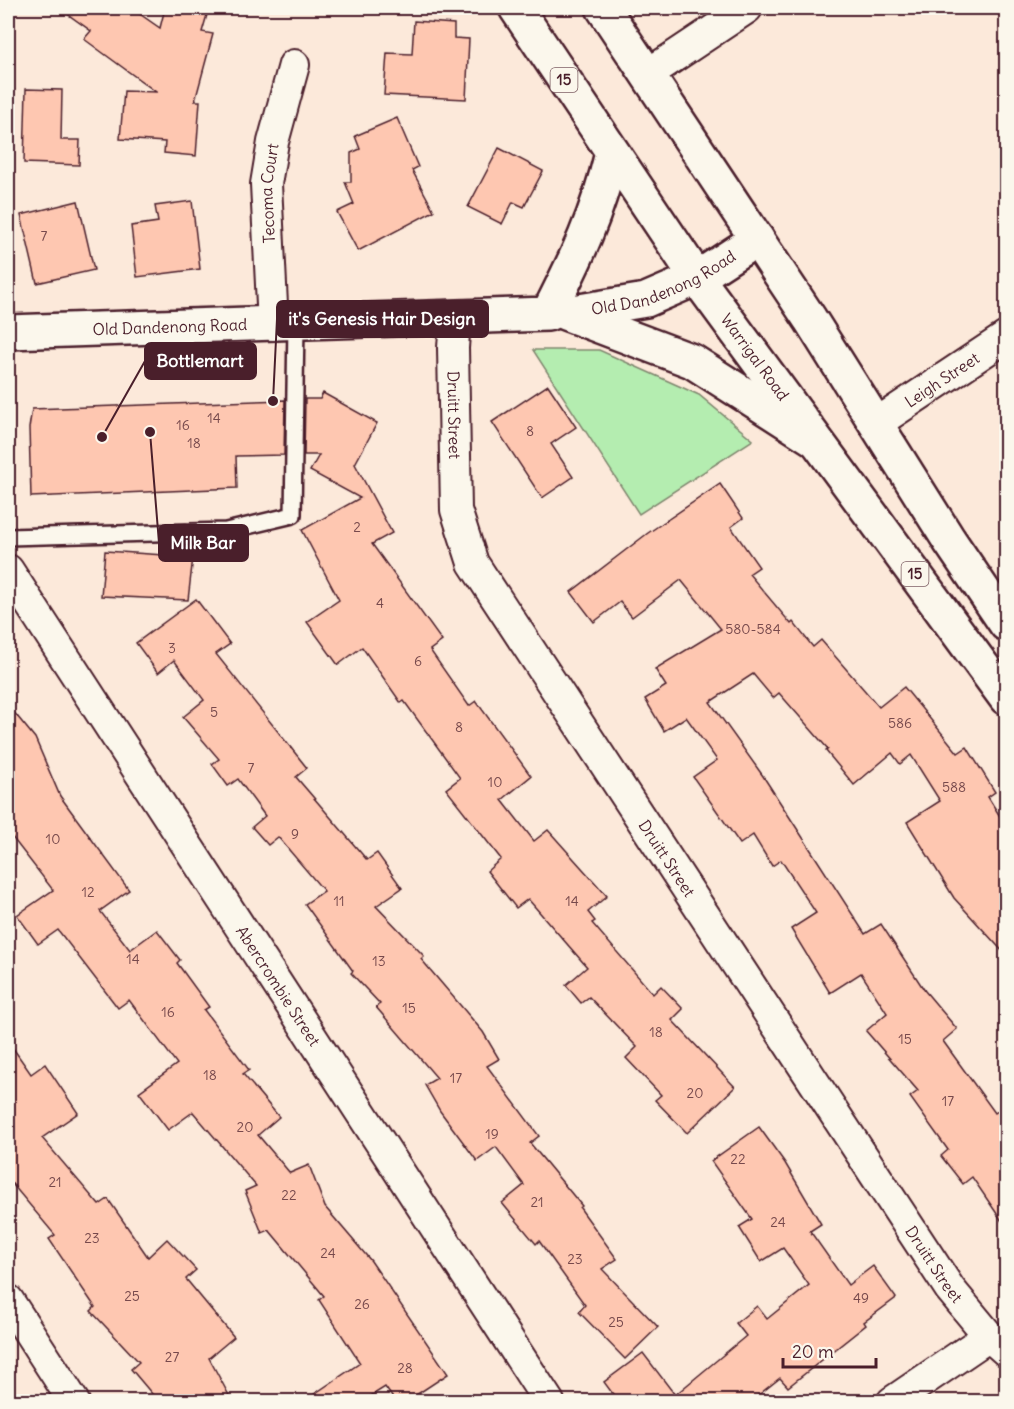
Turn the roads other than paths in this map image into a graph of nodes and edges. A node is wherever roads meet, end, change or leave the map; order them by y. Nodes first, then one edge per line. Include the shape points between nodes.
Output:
1 (516, 8) edge
2 (603, 8) edge
3 (747, 8) edge
4 (294, 64) dead end
5 (648, 74) junction
6 (612, 153) junction
7 (757, 239) junction
8 (697, 278) junction
9 (557, 313) junction
10 (454, 319) junction
11 (284, 325) junction
12 (8, 332) edge
13 (1006, 337) edge
14 (877, 423) junction
15 (817, 440) junction
16 (8, 537) edge
17 (8, 570) edge
18 (1006, 624) edge
19 (1006, 698) edge
20 (8, 1300) edge
21 (998, 1343) edge
22 (74, 1401) edge
23 (549, 1401) edge
24 (892, 1401) edge

1 - 6 main road, Warrigal Road / 15
2 - 5 main road
3 - 5 street
4 - 11 street, Tecoma Court via 266,184
5 - 7 main road
6 - 8 main road, Warrigal Road / 15
6 - 9 main road via 599,204
7 - 8 main road, Old Dandenong Road
7 - 14 main road
8 - 9 main road, Old Dandenong Road via 646,300
8 - 15 main road, Warrigal Road / 15
9 - 10 main road, Old Dandenong Road
9 - 15 main road via 692,361
10 - 11 main road, Old Dandenong Road
10 - 21 street, Druitt Street via 456,510 474,563 950,1289
11 - 12 main road, Old Dandenong Road
11 - 16 lane via 293,515 226,531
13 - 14 street, Leigh Street
14 - 18 main road
15 - 19 main road, Warrigal Road / 15
17 - 23 street, Abercrombie Street
20 - 22 street
21 - 24 street

